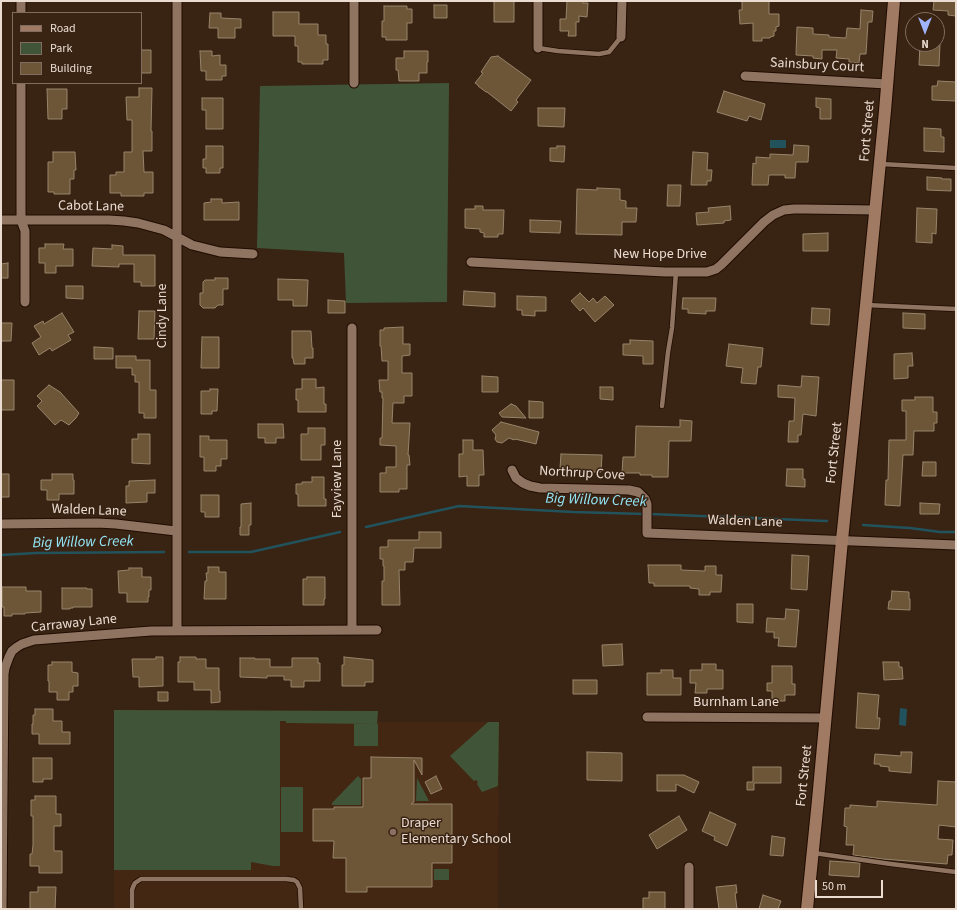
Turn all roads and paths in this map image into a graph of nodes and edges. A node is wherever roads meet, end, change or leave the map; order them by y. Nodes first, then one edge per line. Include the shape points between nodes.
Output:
1 (21, 1) edge
2 (178, 1) edge
3 (354, 1) edge
4 (538, 1) edge
5 (622, 1) edge
6 (894, 1) edge
7 (21, 12) edge
8 (621, 37) joint
9 (538, 48) joint
10 (745, 76) dead end
11 (354, 83) dead end
12 (21, 84) edge
13 (887, 84) junction
14 (880, 164) junction
15 (956, 168) edge
16 (875, 210) junction
17 (1, 220) edge
18 (21, 220) junction
19 (177, 236) junction
20 (253, 254) dead end
21 (471, 262) dead end
22 (676, 272) junction
23 (24, 302) dead end
24 (866, 305) junction
25 (956, 309) edge
26 (352, 328) dead end
27 (662, 406) dead end
28 (512, 470) dead end
29 (1, 524) edge
30 (647, 529) joint
31 (176, 530) junction
32 (842, 540) junction
33 (956, 544) edge
34 (177, 630) junction
35 (352, 630) junction
36 (376, 630) dead end
37 (647, 717) dead end
38 (826, 718) junction
39 (812, 852) junction
40 (689, 867) dead end
41 (956, 872) edge
42 (2, 909) edge
43 (132, 909) edge
44 (301, 909) edge
45 (690, 909) edge
46 (807, 909) edge

1 - 7 street
2 - 19 street, Cindy Lane
3 - 11 street
4 - 9 street
5 - 8 street
6 - 13 street, Fort Street
8 - 9 lane via 609,52 599,54 558,52
10 - 13 street, Sainsbury Court
12 - 18 street
13 - 14 street, Fort Street
14 - 15 lane
14 - 16 street, Fort Street
16 - 22 street, New Hope Drive via 784,210 764,222 716,269 707,272
16 - 24 street, Fort Street
17 - 18 street, Cabot Lane
18 - 19 street, Cabot Lane via 124,221 164,230
18 - 23 street via 24,231
19 - 20 street, Cabot Lane via 192,245 220,252
19 - 31 street, Cindy Lane
21 - 22 street, New Hope Drive
22 - 27 lane
24 - 25 lane
24 - 32 street, Fort Street
26 - 35 street, Fayview Lane
28 - 30 street, Northrup Cove via 516,478 523,483 540,488 633,491 645,499
29 - 31 street, Walden Lane via 97,523
30 - 32 street, Walden Lane
31 - 34 street, Cindy Lane
32 - 33 street, Walden Lane
32 - 38 street, Fort Street
34 - 35 street, Carraway Lane
34 - 42 street, Carraway Lane via 34,640 12,651 4,674
35 - 36 street, Carraway Lane
37 - 38 street, Burnham Lane
38 - 39 street, Fort Street
39 - 41 lane
39 - 46 street, Fort Street
40 - 45 street
43 - 44 lane via 132,890 135,883 141,879 286,879 294,880 299,885

